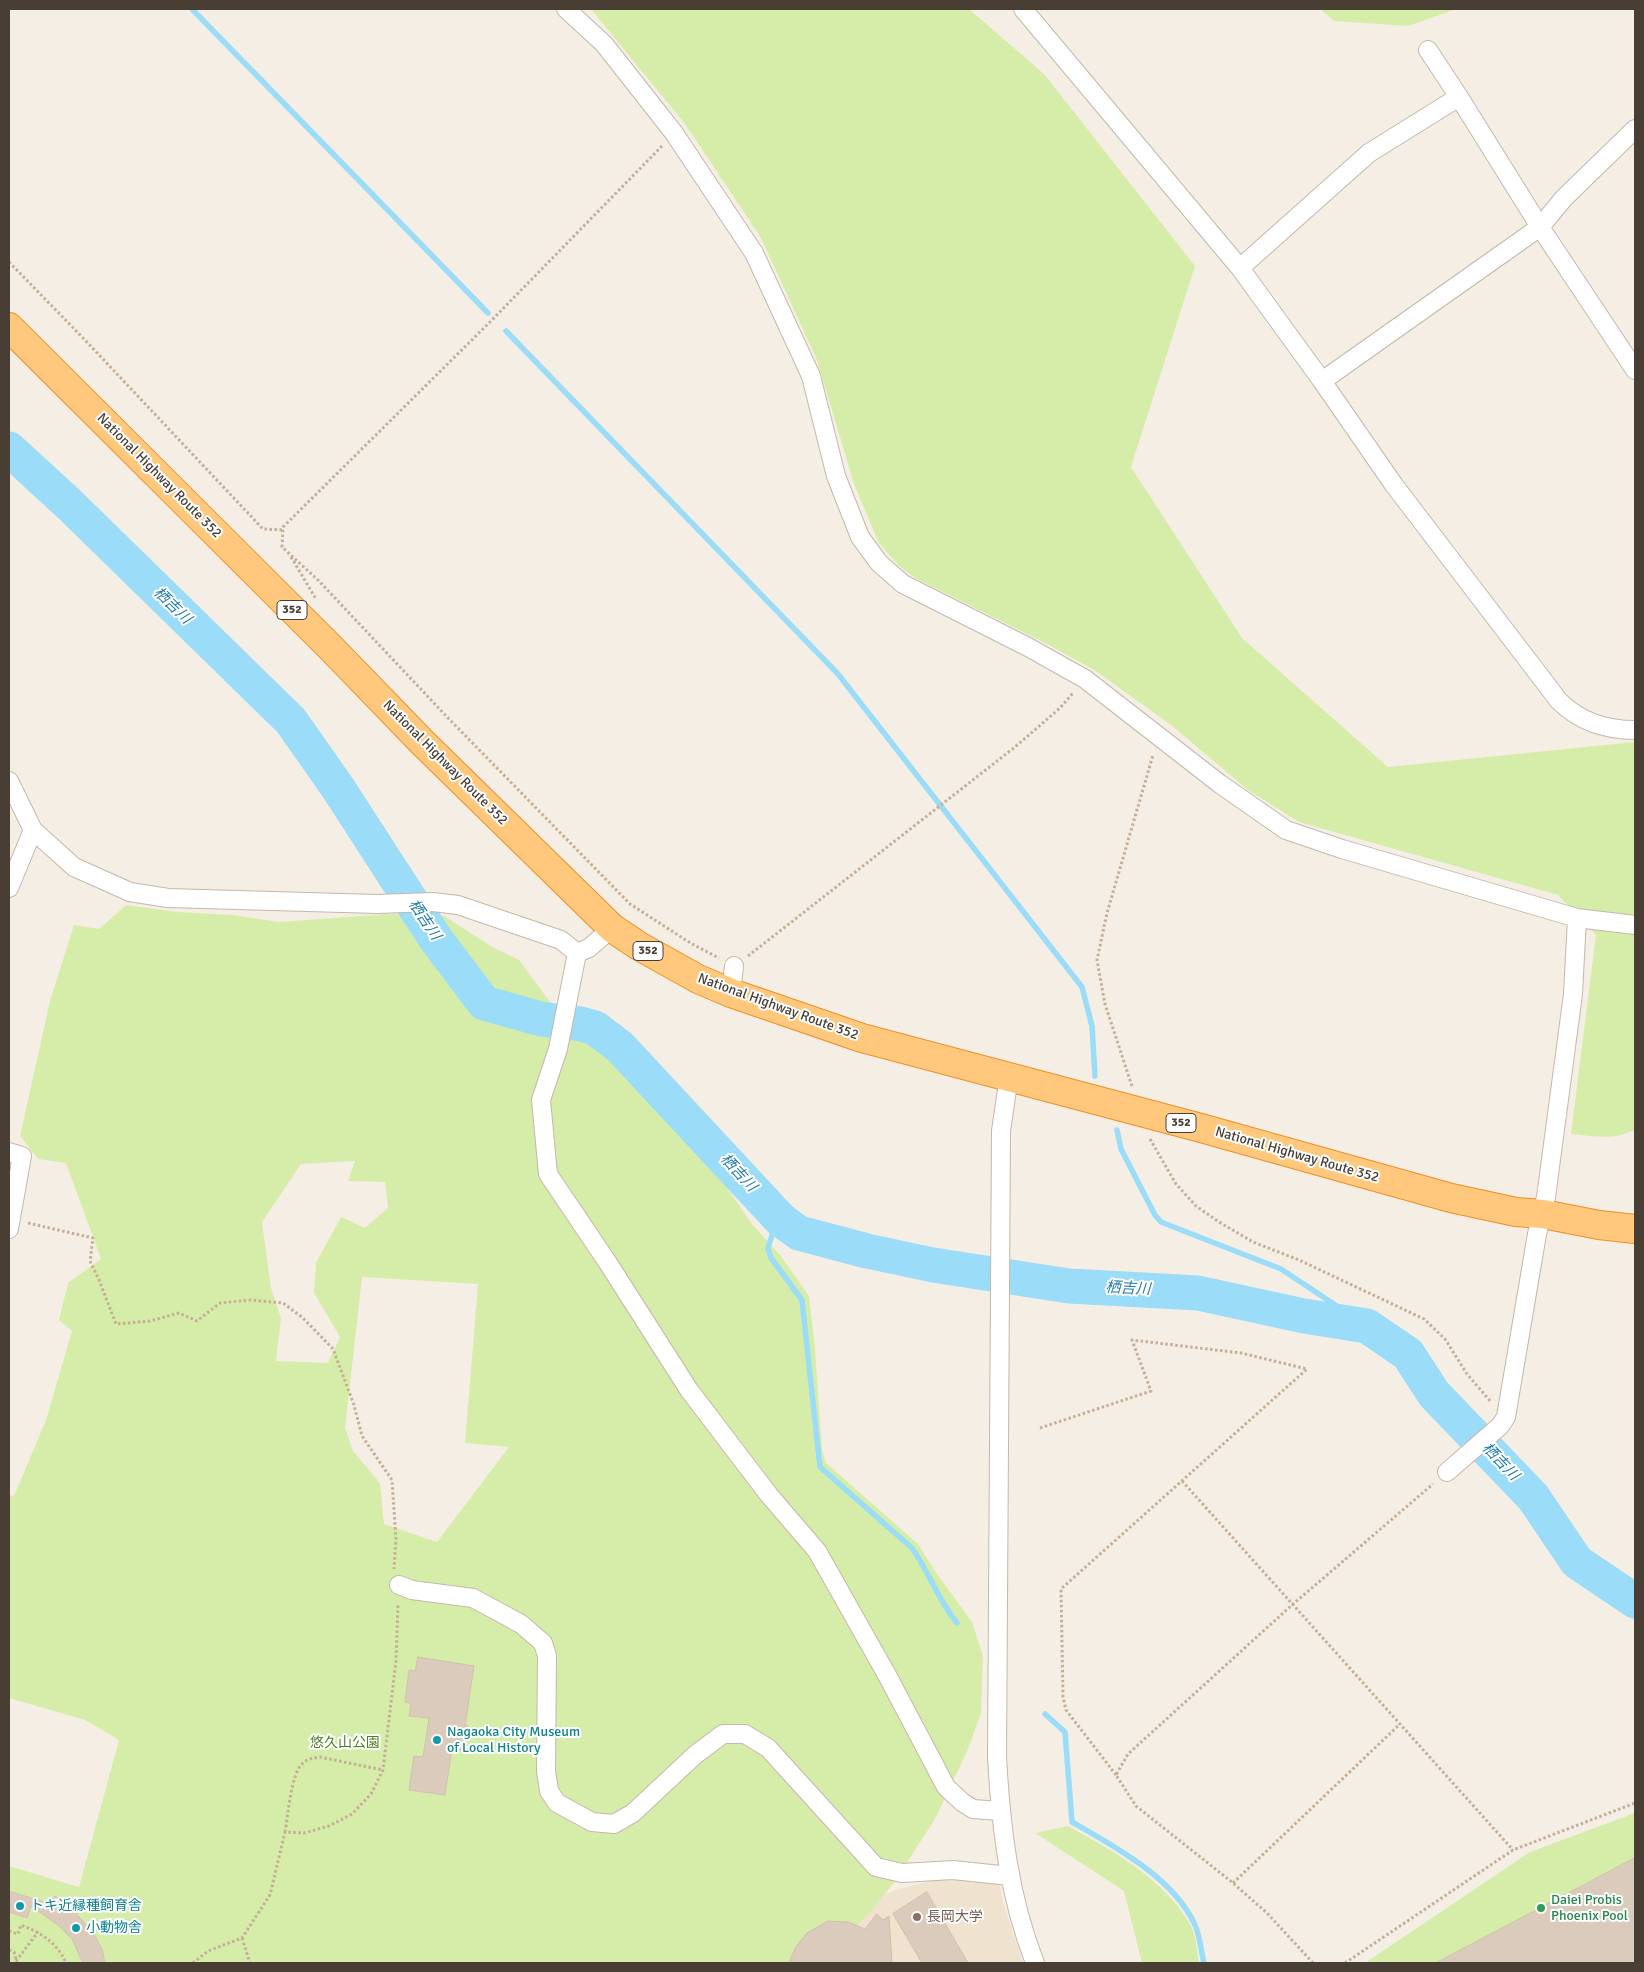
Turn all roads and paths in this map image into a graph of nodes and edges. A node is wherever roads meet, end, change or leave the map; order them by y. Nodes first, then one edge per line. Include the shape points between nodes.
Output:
1 (566, 9) edge
2 (1023, 9) edge
3 (1428, 50) dead end
4 (1459, 97) junction
5 (1635, 129) edge
6 (674, 133) junction
7 (1540, 227) junction
8 (9, 262) edge
9 (1240, 268) junction
10 (9, 327) edge
11 (1635, 370) edge
12 (1322, 381) junction
13 (282, 530) junction
14 (1085, 680) junction
15 (1635, 730) edge
16 (1159, 736) junction
17 (9, 781) edge
18 (32, 830) junction
19 (9, 888) edge
20 (1577, 918) junction
21 (1635, 925) edge
22 (612, 928) junction
23 (578, 954) junction
24 (734, 966) junction
25 (731, 993) junction
26 (1009, 1076) junction
27 (1136, 1112) junction
28 (9, 1152) edge
29 (1543, 1214) junction
30 (10, 1224) edge
31 (1635, 1229) edge
32 (1503, 1421) junction
33 (1040, 1428) dead end
34 (1447, 1472) joint
35 (1182, 1481) junction
36 (399, 1585) junction
37 (1292, 1605) junction
38 (1400, 1724) junction
39 (383, 1770) junction
40 (1116, 1775) junction
41 (1635, 1803) edge
42 (1000, 1811) junction
43 (285, 1832) junction
44 (1513, 1850) junction
45 (1010, 1876) junction
46 (1233, 1883) junction
47 (9, 1931) edge
48 (38, 1932) junction
49 (242, 1938) junction
50 (9, 1950) edge
51 (17, 1962) edge
52 (66, 1963) edge
53 (193, 1963) edge
54 (250, 1963) edge
55 (1036, 1963) edge
56 (1313, 1963) edge
57 (1345, 1963) edge

1 - 6 street via 604,44
2 - 9 street
3 - 4 street
4 - 7 street
4 - 9 street via 1369,153
5 - 7 street via 1564,198
6 - 13 path
6 - 14 street via 754,253 811,376 836,476 860,537 879,563 903,584 1028,647
7 - 11 street
7 - 12 street
8 - 13 path via 263,529
9 - 12 street
10 - 22 highway, National Highway Route 352 / 352
12 - 15 street via 1394,485 1558,702 1578,718 1597,725
13 - 24 path via 282,547 318,580 630,904 692,944
14 - 16 street
14 - 24 path via 1060,708 1015,747
16 - 20 street via 1286,830
16 - 27 path via 1107,913 1097,960 1105,1004 1133,1089
17 - 18 street
18 - 19 street
18 - 23 street via 74,867 130,892 168,898 458,905 561,940
20 - 21 street
20 - 29 street via 1573,994
22 - 23 street
22 - 25 highway, National Highway Route 352 / 352 via 698,980
23 - 42 street via 558,1049 541,1100 548,1174 689,1390 769,1495 817,1551 946,1787 973,1809
24 - 25 street
25 - 26 highway, National Highway Route 352 / 352 via 862,1038
26 - 27 highway, National Highway Route 352 / 352
26 - 42 street via 1001,1131 997,1757
27 - 29 highway, National Highway Route 352 / 352 via 1451,1198 1516,1212
27 - 32 path via 1176,1184 1196,1206 1253,1242 1299,1260 1424,1320 1444,1339
28 - 30 street via 22,1156
29 - 31 highway, National Highway Route 352 / 352
29 - 32 street
30 - 36 path via 93,1238 90,1261 116,1324 150,1321 179,1313 197,1321 220,1304 250,1300 283,1303 303,1318 333,1349 362,1436 392,1480 396,1539 394,1568
32 - 34 street
33 - 35 path via 1151,1392 1132,1340 1241,1353 1307,1369
34 - 37 path
35 - 37 path
35 - 40 path via 1060,1589 1066,1710
36 - 39 path via 396,1661
36 - 45 street via 412,1590 473,1598 521,1624 543,1643 549,1791 557,1803 592,1822 614,1824 633,1813 695,1755 723,1734 745,1734 768,1748 876,1867 902,1873 953,1870
37 - 38 path
37 - 40 path via 1128,1754
38 - 44 path
38 - 46 path
39 - 43 path via 371,1794 352,1814 329,1826 304,1833
39 - 43 path via 320,1757 310,1758 296,1774
40 - 46 path via 1136,1806
41 - 44 path
42 - 45 street
43 - 49 path via 270,1895
44 - 57 path
45 - 55 street
46 - 56 path
47 - 48 path via 18,1934 21,1925
48 - 51 path
48 - 52 path via 58,1948
49 - 53 path via 208,1951
49 - 54 path
50 - 51 path via 14,1952

